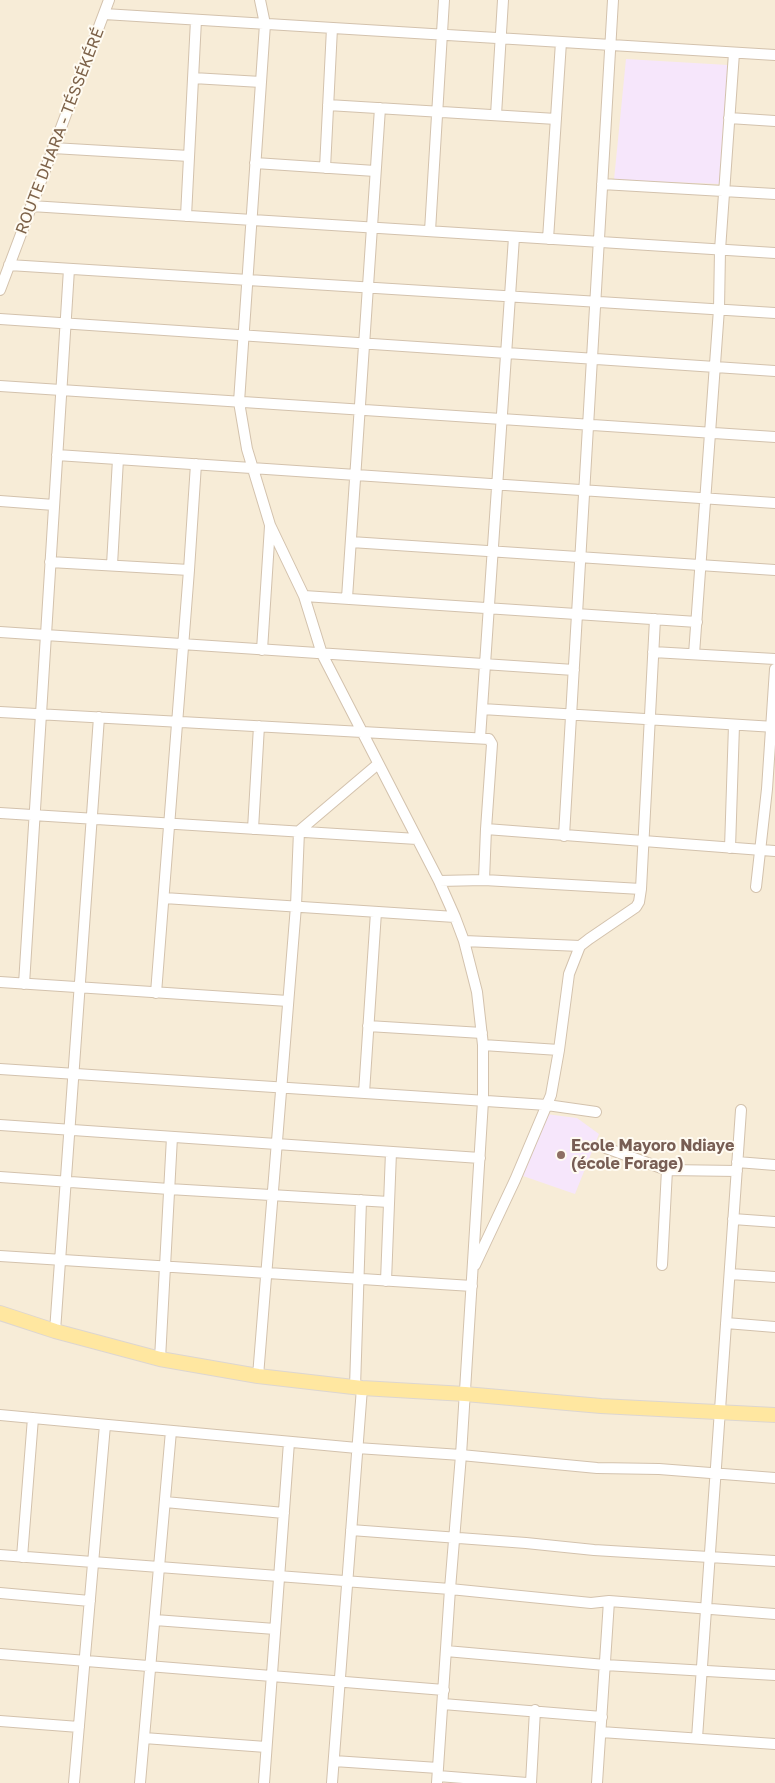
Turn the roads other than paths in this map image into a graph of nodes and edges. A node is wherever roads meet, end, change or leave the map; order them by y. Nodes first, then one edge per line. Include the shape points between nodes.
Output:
1 (110, 0) edge
2 (260, 0) edge
3 (444, 0) edge
4 (503, 0) edge
5 (613, 0) edge
6 (104, 14) junction
7 (196, 20) junction
8 (265, 24) junction
9 (332, 28) junction
10 (441, 35) junction
11 (502, 39) junction
12 (561, 42) junction
13 (610, 45) junction
14 (734, 53) junction
15 (775, 55) edge
16 (193, 78) junction
17 (261, 82) junction
18 (328, 105) junction
19 (380, 108) junction
20 (437, 112) junction
21 (496, 115) junction
22 (729, 118) junction
23 (556, 119) junction
24 (775, 121) edge
25 (53, 148) junction
26 (189, 156) junction
27 (255, 163) junction
28 (325, 168) junction
29 (376, 171) junction
30 (602, 184) junction
31 (724, 191) junction
32 (775, 194) edge
33 (31, 206) junction
34 (186, 216) junction
35 (252, 220) junction
36 (372, 228) junction
37 (430, 231) junction
38 (514, 237) junction
39 (548, 239) junction
40 (599, 242) junction
41 (720, 250) junction
42 (775, 253) edge
43 (9, 265) junction
44 (69, 269) junction
45 (248, 280) junction
46 (368, 287) junction
47 (0, 290) edge
48 (510, 296) junction
49 (595, 302) junction
50 (719, 310) junction
51 (775, 313) edge
52 (0, 319) edge
53 (65, 324) junction
54 (244, 335) junction
55 (364, 344) junction
56 (506, 353) junction
57 (592, 359) junction
58 (715, 367) junction
59 (775, 371) edge
60 (0, 386) edge
61 (61, 390) junction
62 (239, 402) junction
63 (360, 410) junction
64 (502, 419) junction
65 (588, 425) junction
66 (710, 433) junction
67 (775, 437) edge
68 (57, 455) junction
69 (118, 459) junction
70 (196, 464) junction
71 (253, 468) junction
72 (355, 475) junction
73 (497, 484) junction
74 (584, 490) junction
75 (705, 498) junction
76 (0, 501) edge
77 (775, 503) edge
78 (54, 505) junction
79 (270, 525) junction
80 (351, 542) junction
81 (493, 552) junction
82 (580, 558) junction
83 (50, 562) junction
84 (112, 566) junction
85 (701, 566) junction
86 (190, 570) junction
87 (775, 570) edge
88 (304, 596) junction
89 (347, 598) junction
90 (489, 608) junction
91 (577, 614) junction
92 (655, 619) junction
93 (697, 622) junction
94 (0, 632) edge
95 (46, 635) junction
96 (184, 644) junction
97 (262, 650) junction
98 (653, 652) junction
99 (322, 654) junction
100 (694, 654) junction
101 (775, 659) edge
102 (485, 664) junction
103 (775, 669) edge
104 (574, 670) junction
105 (482, 709) junction
106 (0, 712) edge
107 (41, 714) junction
108 (571, 714) junction
109 (99, 717) junction
110 (651, 720) junction
111 (178, 722) junction
112 (734, 725) junction
113 (259, 726) junction
114 (773, 727) edge
115 (362, 732) junction
116 (480, 738) junction
117 (378, 764) junction
118 (771, 789) edge
119 (0, 813) edge
120 (34, 816) junction
121 (92, 818) junction
122 (170, 824) junction
123 (253, 828) junction
124 (486, 829) junction
125 (299, 832) junction
126 (564, 836) junction
127 (417, 839) junction
128 (644, 841) junction
129 (730, 848) junction
130 (760, 850) junction
131 (775, 851) edge
132 (484, 880) junction
133 (439, 881) junction
134 (756, 887) dead end
135 (641, 889) junction
136 (164, 898) junction
137 (296, 906) junction
138 (376, 912) junction
139 (455, 917) junction
140 (464, 941) junction
141 (580, 946) junction
142 (0, 982) edge
143 (24, 984) junction
144 (80, 988) junction
145 (156, 992) junction
146 (288, 1001) junction
147 (368, 1026) junction
148 (482, 1033) junction
149 (483, 1045) junction
150 (559, 1050) junction
151 (0, 1069) edge
152 (74, 1074) junction
153 (281, 1087) junction
154 (364, 1093) junction
155 (483, 1100) junction
156 (547, 1105) junction
157 (741, 1110) dead end
158 (596, 1112) dead end
159 (0, 1125) edge
160 (70, 1130) junction
161 (172, 1137) junction
162 (276, 1144) junction
163 (606, 1148) dead end
164 (391, 1152) junction
165 (480, 1158) junction
166 (775, 1165) edge
167 (737, 1167) junction
168 (668, 1170) junction
169 (0, 1177) edge
170 (66, 1182) junction
171 (169, 1189) junction
172 (272, 1195) junction
173 (361, 1200) junction
174 (389, 1202) junction
175 (734, 1219) junction
176 (775, 1222) edge
177 (0, 1256) edge
178 (60, 1260) junction
179 (662, 1265) dead end
180 (165, 1267) junction
181 (473, 1270) junction
182 (266, 1273) junction
183 (730, 1274) junction
184 (775, 1277) edge
185 (357, 1279) junction
186 (386, 1281) junction
187 (472, 1286) junction
188 (0, 1313) edge
189 (726, 1323) junction
190 (775, 1327) edge
191 (55, 1331) junction
192 (160, 1359) junction
193 (258, 1376) junction
194 (358, 1388) junction
195 (465, 1394) junction
196 (720, 1412) junction
197 (0, 1415) edge
198 (775, 1415) edge
199 (32, 1418) junction
200 (104, 1425) junction
201 (171, 1431) junction
202 (289, 1442) junction
203 (357, 1448) junction
204 (462, 1455) junction
205 (716, 1474) junction
206 (775, 1478) edge
207 (165, 1502) junction
208 (284, 1513) junction
209 (351, 1530) junction
210 (456, 1537) junction
211 (0, 1556) edge
212 (710, 1556) junction
213 (22, 1557) junction
214 (775, 1561) edge
215 (93, 1563) junction
216 (159, 1568) junction
217 (279, 1576) junction
218 (347, 1582) junction
219 (450, 1589) junction
220 (0, 1593) edge
221 (90, 1601) junction
222 (609, 1601) junction
223 (706, 1609) junction
224 (775, 1614) edge
225 (154, 1620) junction
226 (275, 1629) junction
227 (446, 1651) junction
228 (0, 1654) edge
229 (85, 1661) junction
230 (605, 1665) junction
231 (150, 1666) junction
232 (702, 1671) junction
233 (775, 1675) edge
234 (272, 1676) junction
235 (340, 1681) junction
236 (444, 1690) junction
237 (443, 1704) junction
238 (535, 1710) junction
239 (602, 1717) junction
240 (0, 1721) edge
241 (79, 1728) junction
242 (601, 1732) junction
243 (144, 1738) junction
244 (697, 1738) junction
245 (775, 1744) edge
246 (266, 1747) junction
247 (334, 1761) junction
248 (438, 1776) edge
249 (74, 1783) edge
250 (140, 1783) edge
251 (264, 1783) edge
252 (332, 1783) edge
253 (527, 1783) edge
254 (531, 1783) edge
255 (597, 1783) edge

1 - 6 street, ROUTE DHARA - TÉSSÉKÉRÉ
2 - 8 street
3 - 10 street
4 - 11 street
5 - 13 street
6 - 7 street
6 - 25 street, ROUTE DHARA - TÉSSÉKÉRÉ
7 - 8 street
7 - 16 street
8 - 9 street
8 - 17 street
9 - 10 street
9 - 18 street
10 - 11 street
10 - 20 street
11 - 12 street
11 - 21 street
12 - 13 street
12 - 23 street
13 - 14 street
13 - 30 street
14 - 15 street
14 - 22 street
16 - 17 street
16 - 26 street
17 - 27 street
18 - 19 street
18 - 28 street
19 - 20 street
19 - 29 street
20 - 21 street
20 - 37 street
21 - 23 street
22 - 24 street
22 - 31 street
23 - 39 street
25 - 26 street
25 - 33 street, ROUTE DHARA - TÉSSÉKÉRÉ
26 - 34 street
27 - 28 street
27 - 35 street
28 - 29 street
29 - 36 street
30 - 31 street
30 - 40 street
31 - 32 street
31 - 41 street
33 - 34 street
33 - 43 street, ROUTE DHARA - TÉSSÉKÉRÉ
34 - 35 street
35 - 36 street
35 - 45 street
36 - 37 street
36 - 46 street
37 - 38 street
38 - 39 street
38 - 48 street
39 - 40 street
40 - 41 street
40 - 49 street
41 - 42 street
41 - 50 street
43 - 44 street
43 - 47 street, ROUTE DHARA - TÉSSÉKÉRÉ
44 - 45 street
44 - 53 street
45 - 46 street
45 - 54 street
46 - 48 street
46 - 55 street
48 - 49 street
48 - 56 street
49 - 50 street
49 - 57 street
50 - 51 street
50 - 58 street
52 - 53 street
53 - 54 street
53 - 61 street
54 - 55 street
54 - 62 street
55 - 56 street
55 - 63 street
56 - 57 street
56 - 64 street
57 - 58 street
57 - 65 street
58 - 59 street
58 - 66 street
60 - 61 street
61 - 62 street
61 - 68 street
62 - 63 street
62 - 71 street
63 - 64 street
63 - 72 street
64 - 65 street
64 - 73 street
65 - 66 street
65 - 74 street
66 - 67 street
66 - 75 street
68 - 69 street
68 - 78 street
69 - 70 street
69 - 84 street
70 - 71 street
70 - 86 street
71 - 72 street
71 - 79 street
72 - 73 street
72 - 80 street
73 - 74 street
73 - 81 street
74 - 75 street
74 - 82 street
75 - 77 street
75 - 85 street
76 - 78 street
78 - 83 street
79 - 88 street
79 - 97 street
80 - 81 street
80 - 89 street
81 - 82 street
81 - 90 street
82 - 85 street
82 - 91 street
83 - 84 street
83 - 95 street
84 - 86 street
85 - 87 street
85 - 93 street
86 - 96 street
88 - 89 street
88 - 99 street
89 - 90 street
90 - 91 street
90 - 102 street
91 - 92 street
91 - 104 street
92 - 93 street
92 - 98 street
93 - 100 street
94 - 95 street
95 - 96 street
95 - 107 street
96 - 97 street
96 - 111 street
97 - 99 street
98 - 100 street
98 - 110 street
99 - 102 street
99 - 115 street
100 - 101 street
102 - 104 street
102 - 105 street
103 - 114 street
104 - 108 street
105 - 108 street
105 - 116 street
106 - 107 street
107 - 109 street
107 - 120 street
108 - 110 street
108 - 126 street
109 - 111 street
109 - 121 street
110 - 112 street
110 - 128 street
111 - 113 street
111 - 122 street
112 - 114 street
112 - 129 street
113 - 115 street
113 - 123 street
114 - 118 street
115 - 116 street
115 - 117 street
116 - 124 street via 489,738 492,744
117 - 125 street
117 - 127 street
118 - 130 street
119 - 120 street
120 - 121 street
120 - 143 street
121 - 122 street
121 - 144 street
122 - 123 street
122 - 136 street
123 - 125 street
124 - 126 street
124 - 132 street
125 - 127 street
125 - 137 street
126 - 128 street
127 - 133 street
128 - 129 street
128 - 135 street
129 - 130 street
130 - 131 street
130 - 134 street
132 - 133 street
132 - 135 street
133 - 139 street
135 - 141 street via 636,907
136 - 137 street
136 - 145 street
137 - 138 street
137 - 146 street
138 - 139 street
138 - 147 street
139 - 140 street
140 - 141 street
140 - 148 street via 477,992
141 - 150 street via 569,974
142 - 143 street
143 - 144 street
144 - 145 street
144 - 152 street
145 - 146 street
146 - 153 street
147 - 148 street
147 - 154 street
148 - 149 street
149 - 150 street
149 - 155 street
150 - 156 street
151 - 152 street
152 - 153 street
152 - 160 street
153 - 154 street
153 - 162 street
154 - 155 street
155 - 156 street
155 - 165 street
156 - 158 street
156 - 181 street
157 - 167 street
159 - 160 street
160 - 161 street
160 - 170 street
161 - 162 street
161 - 171 street
162 - 164 street
162 - 172 street
163 - 168 street
164 - 165 street
164 - 174 street
165 - 181 street
166 - 167 street
167 - 168 street
167 - 175 street
168 - 179 street
169 - 170 street
170 - 171 street
170 - 178 street
171 - 172 street
171 - 180 street
172 - 173 street
172 - 182 street
173 - 174 street
173 - 185 street
174 - 186 street
175 - 176 street
175 - 183 street
177 - 178 street
178 - 180 street
178 - 191 street
180 - 182 street
180 - 192 street
181 - 187 street
182 - 185 street
182 - 193 street
183 - 184 street
183 - 189 street
185 - 186 street
185 - 194 street
186 - 187 street
187 - 195 street
188 - 191 main road
189 - 190 street
189 - 196 street
191 - 192 main road
192 - 193 main road
193 - 194 main road
194 - 195 main road
194 - 203 street
195 - 196 main road
195 - 204 street
196 - 198 main road
196 - 205 street
197 - 199 street
199 - 200 street
199 - 213 street
200 - 201 street
200 - 215 street
201 - 202 street
201 - 207 street
202 - 203 street
202 - 208 street
203 - 204 street
203 - 209 street
204 - 205 street via 597,1468
204 - 210 street
205 - 206 street
205 - 212 street
207 - 208 street
207 - 216 street
208 - 217 street
209 - 210 street
209 - 218 street
210 - 212 street via 594,1550
210 - 219 street
211 - 213 street
212 - 214 street
212 - 223 street
213 - 215 street
215 - 216 street
215 - 221 street
216 - 217 street
216 - 225 street
217 - 218 street
217 - 226 street
218 - 219 street
218 - 235 street
219 - 222 street
219 - 227 street
220 - 221 street
221 - 229 street
222 - 223 street
222 - 230 street
223 - 224 street
223 - 232 street
225 - 226 street
225 - 231 street
226 - 234 street
227 - 230 street
227 - 236 street
228 - 229 street
229 - 231 street
229 - 241 street
230 - 232 street
230 - 239 street
231 - 234 street
231 - 243 street
232 - 233 street
232 - 244 street
234 - 235 street
234 - 246 street
235 - 236 street
235 - 247 street
236 - 237 street
237 - 238 street
237 - 248 street
238 - 239 street
238 - 254 street
239 - 242 street
240 - 241 street
241 - 249 street
242 - 244 street
242 - 255 street
243 - 246 street
243 - 250 street
244 - 245 street
246 - 251 street
247 - 248 street
247 - 252 street
248 - 253 street

